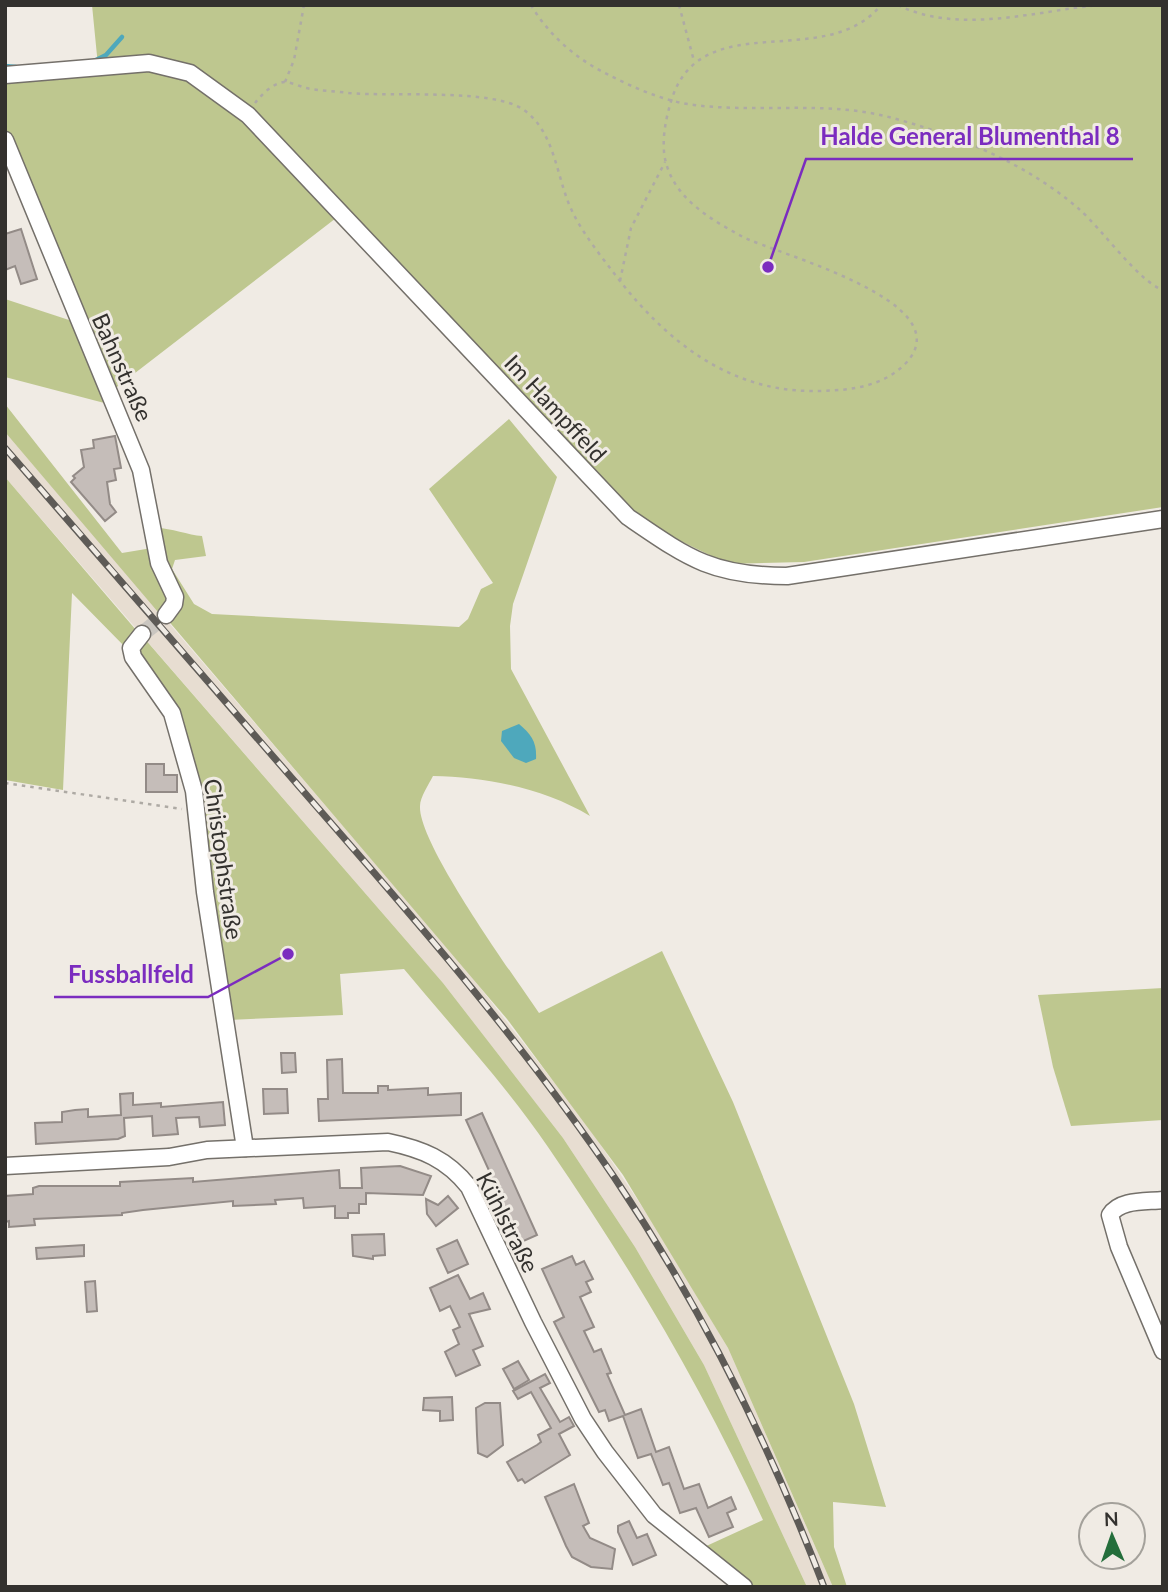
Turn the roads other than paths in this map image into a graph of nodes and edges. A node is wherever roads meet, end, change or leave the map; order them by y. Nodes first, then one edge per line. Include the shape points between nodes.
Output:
1 (5, 75) edge
2 (5, 141) edge
3 (1163, 519) edge
4 (166, 615) dead end
5 (142, 635) tunnel mouth
6 (245, 1148) junction
7 (5, 1166) edge
8 (1163, 1200) edge
9 (1163, 1350) edge
10 (744, 1587) edge

1 - 3 street, Im Hampffeld via 149,63 190,73 248,115 628,517 712,568 750,576 787,576
2 - 4 street, Bahnstraße via 141,470 159,563 175,597
5 - 6 street, Christophstraße via 131,648 133,657 172,713 194,791
6 - 7 street, Kühlstraße
6 - 10 street, Kühlstraße via 388,1142 438,1157 457,1172 583,1419 605,1452 654,1515
8 - 9 street via 1123,1204 1110,1215

